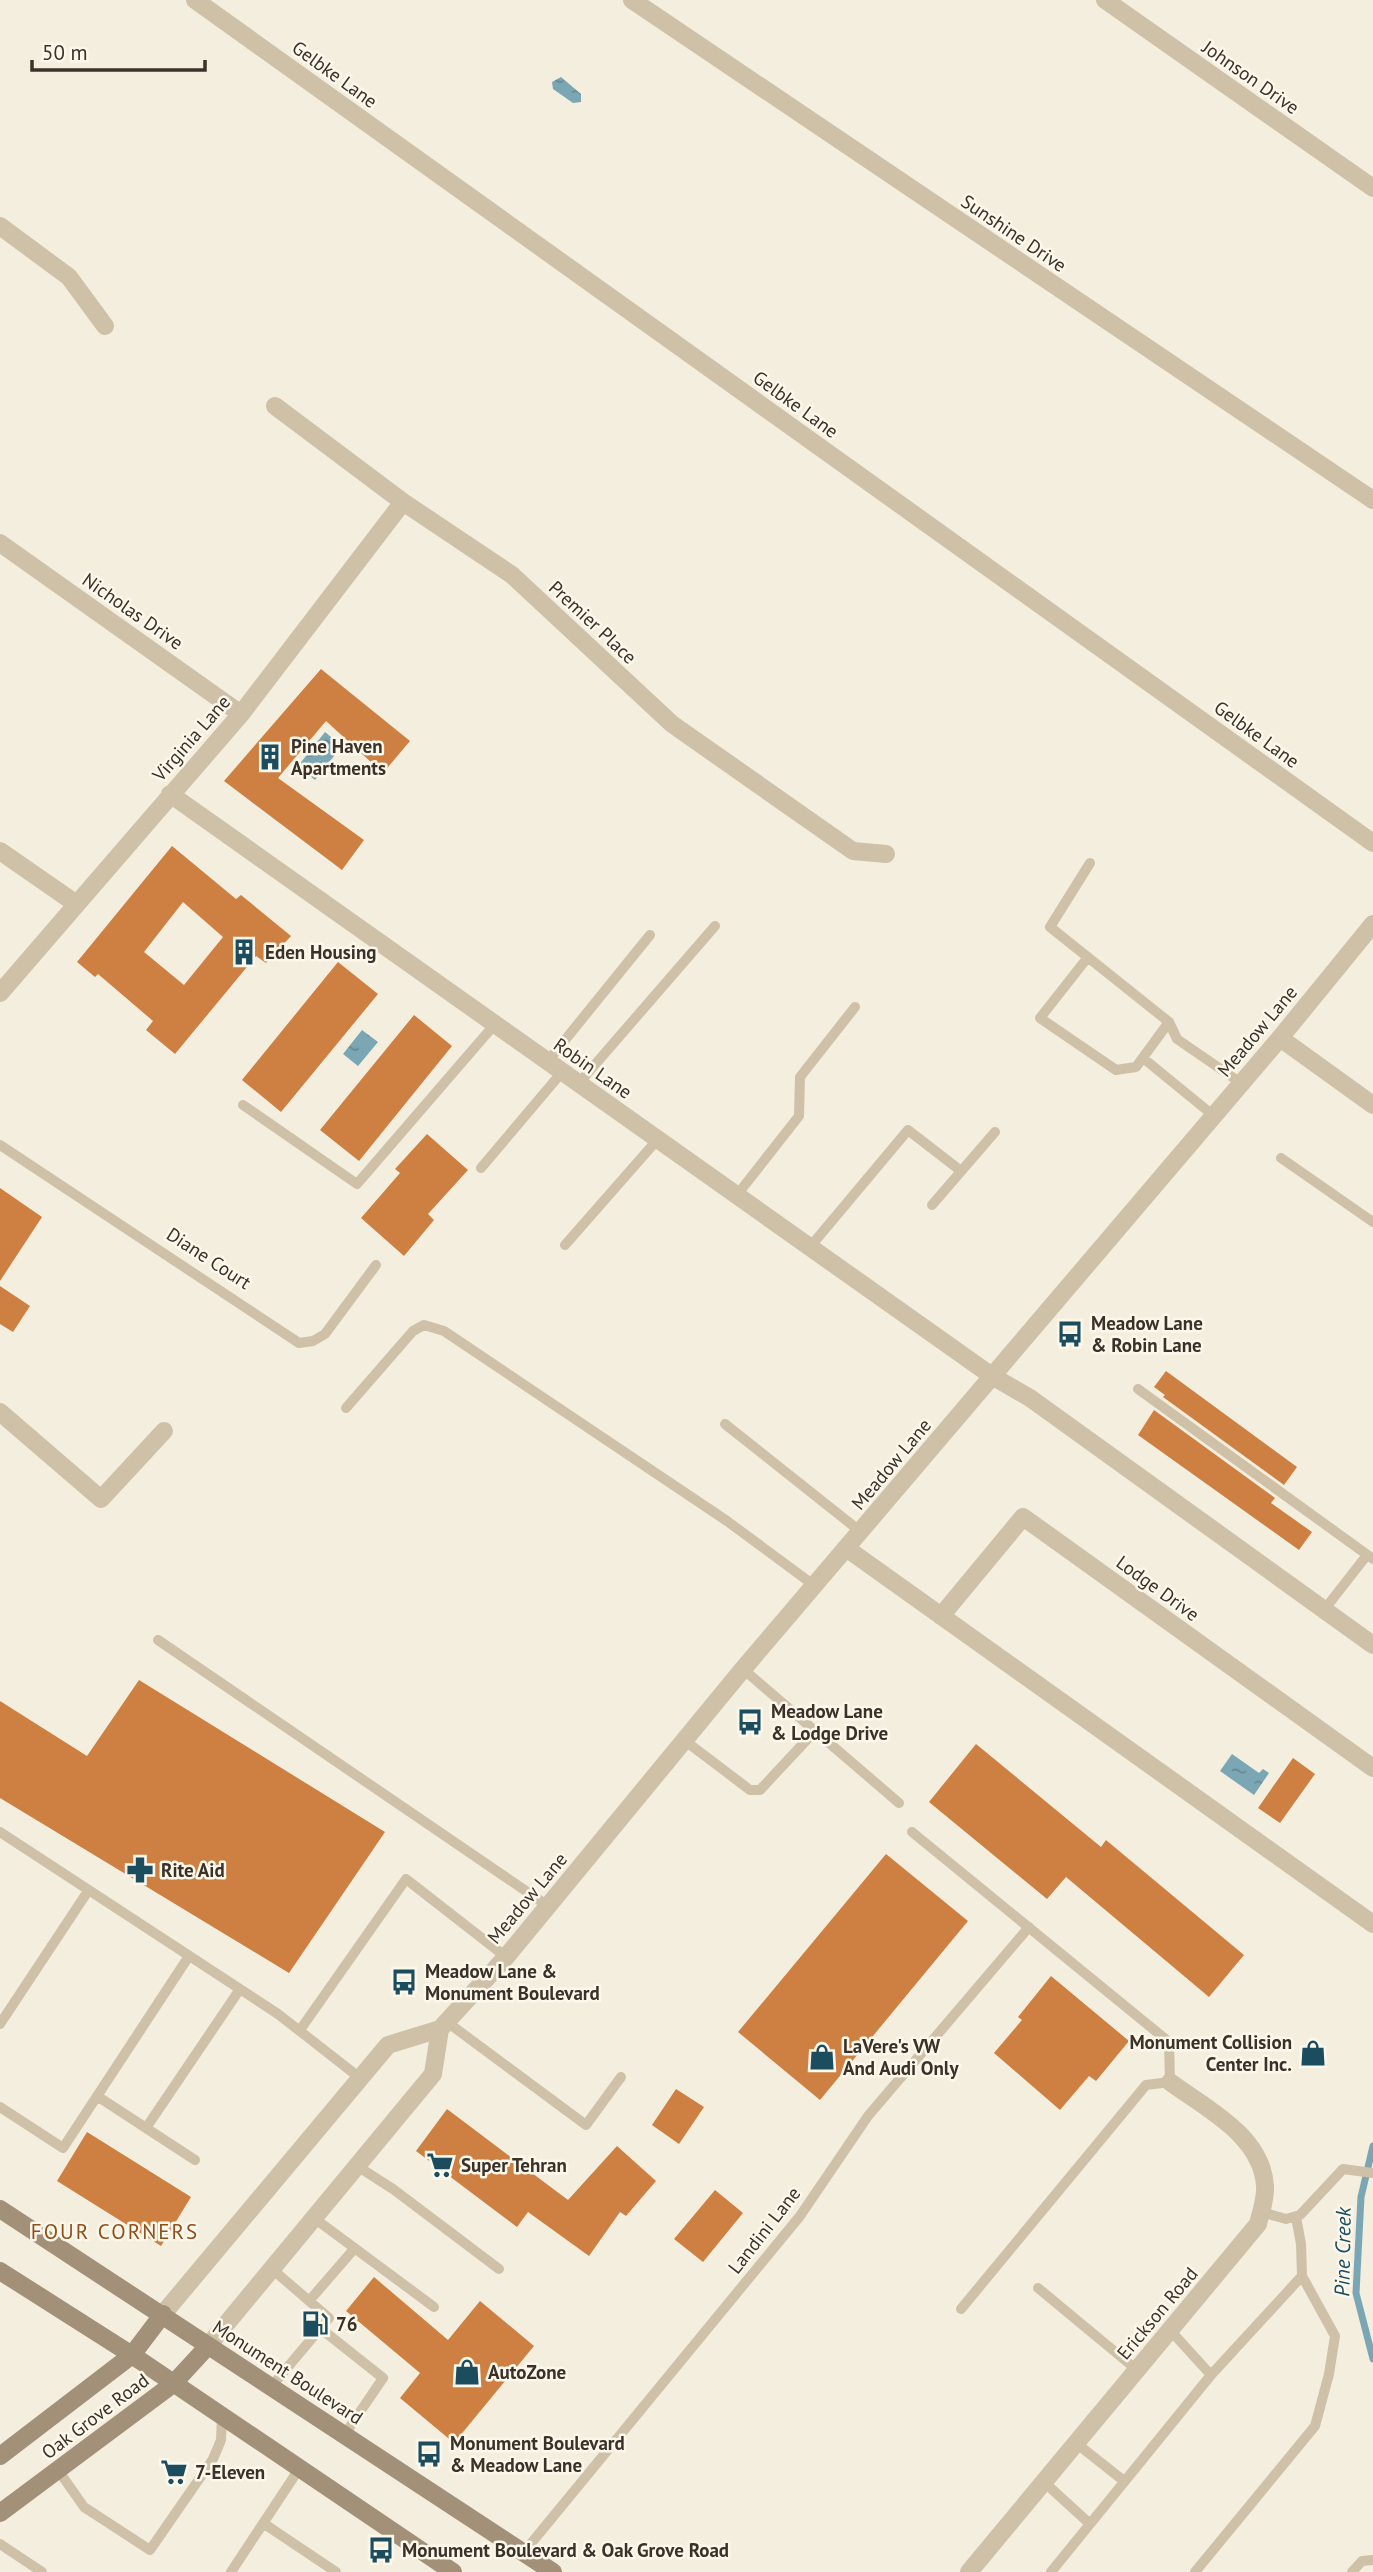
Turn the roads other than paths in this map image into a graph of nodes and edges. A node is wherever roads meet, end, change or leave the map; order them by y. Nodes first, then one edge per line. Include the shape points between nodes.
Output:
1 (195, 0) edge
2 (632, 0) edge
3 (1105, 0) edge
4 (1373, 188) edge
5 (0, 226) edge
6 (105, 326) dead end
7 (275, 406) dead end
8 (1373, 500) edge
9 (403, 502) junction
10 (0, 543) edge
11 (241, 714) junction
12 (170, 794) junction
13 (1373, 843) edge
14 (0, 851) edge
15 (886, 854) dead end
16 (1090, 863) dead end
17 (75, 903) junction
18 (1373, 924) edge
19 (715, 926) dead end
20 (650, 935) dead end
21 (1088, 957) junction
22 (0, 993) edge
23 (855, 1007) dead end
24 (1169, 1022) junction
25 (495, 1024) junction
26 (1280, 1038) junction
27 (1143, 1058) junction
28 (555, 1066) junction
29 (579, 1083) junction
30 (1241, 1083) junction
31 (243, 1105) dead end
32 (1373, 1105) edge
33 (1214, 1116) junction
34 (995, 1132) dead end
35 (658, 1139) junction
36 (0, 1145) edge
37 (1281, 1158) dead end
38 (481, 1168) dead end
39 (961, 1171) junction
40 (737, 1195) junction
41 (932, 1205) dead end
42 (1373, 1222) edge
43 (565, 1245) dead end
44 (810, 1247) junction
45 (376, 1265) dead end
46 (992, 1376) junction
47 (1138, 1389) dead end
48 (346, 1408) dead end
49 (0, 1412) edge
50 (724, 1424) dead end
51 (164, 1431) dead end
52 (861, 1532) junction
53 (846, 1548) junction
54 (1370, 1557) edge
55 (816, 1586) junction
56 (1324, 1610) junction
57 (941, 1616) junction
58 (158, 1640) dead end
59 (1373, 1645) edge
60 (743, 1669) junction
61 (815, 1731) junction
62 (684, 1740) junction
63 (1373, 1768) edge
64 (899, 1803) dead end
65 (0, 1832) edge
66 (912, 1832) dead end
67 (88, 1891) junction
68 (548, 1906) junction
69 (1373, 1924) edge
70 (1029, 1927) junction
71 (189, 1956) junction
72 (506, 1957) junction
73 (240, 1989) junction
74 (1, 2022) edge
75 (443, 2025) junction
76 (300, 2029) junction
77 (621, 2077) dead end
78 (360, 2078) junction
79 (1170, 2082) junction
80 (97, 2096) junction
81 (0, 2107) edge
82 (146, 2128) junction
83 (195, 2160) dead end
84 (357, 2166) junction
85 (1373, 2173) edge
86 (0, 2209) edge
87 (1261, 2212) junction
88 (1296, 2217) junction
89 (314, 2218) junction
90 (354, 2249) junction
91 (272, 2269) junction
92 (499, 2269) dead end
93 (0, 2271) edge
94 (1301, 2276) junction
95 (1038, 2288) dead end
96 (309, 2301) junction
97 (434, 2307) dead end
98 (961, 2309) dead end
99 (163, 2314) junction
100 (320, 2328) junction
101 (1170, 2330) junction
102 (208, 2346) junction
103 (132, 2355) junction
104 (1137, 2370) junction
105 (1211, 2375) junction
106 (173, 2384) junction
107 (271, 2387) junction
108 (222, 2417) junction
109 (345, 2434) junction
110 (1076, 2443) junction
111 (0, 2456) edge
112 (299, 2469) junction
113 (58, 2470) junction
114 (1124, 2481) junction
115 (1044, 2482) junction
116 (0, 2513) edge
117 (262, 2523) junction
118 (1090, 2524) junction
119 (0, 2544) edge
120 (524, 2552) junction
121 (1373, 2560) edge
122 (42, 2572) edge
123 (231, 2572) edge
124 (337, 2572) edge
125 (453, 2572) edge
126 (552, 2572) edge
127 (969, 2572) edge
128 (1051, 2572) edge
129 (1195, 2572) edge
130 (1352, 2572) edge

1 - 13 street, Gelbke Lane
2 - 8 street, Sunshine Drive
3 - 4 street, Johnson Drive
5 - 6 street via 69,276
7 - 9 street, Premier Place
9 - 11 street, Virginia Lane
9 - 15 street, Premier Place via 512,575 672,724 853,851
10 - 11 street, Nicholas Drive
11 - 12 street, Virginia Lane
12 - 17 street, Virginia Lane
12 - 25 street, Robin Lane
14 - 17 street
16 - 21 lane via 1050,927
17 - 22 street, Virginia Lane
18 - 26 street, Meadow Lane
19 - 29 lane
20 - 28 lane
21 - 24 lane
21 - 27 lane via 1040,1018 1116,1070 1136,1067
23 - 40 lane via 800,1077 799,1116
24 - 27 lane
24 - 30 lane via 1177,1039
25 - 28 street, Robin Lane
25 - 31 lane via 357,1184
26 - 30 street, Meadow Lane
26 - 32 street
27 - 33 lane
28 - 29 street, Robin Lane
28 - 38 lane
29 - 35 street, Robin Lane
30 - 33 street, Meadow Lane
33 - 46 street, Meadow Lane
34 - 39 lane
35 - 40 street, Robin Lane
35 - 43 lane
36 - 45 lane, Diane Court via 299,1343 325,1334
37 - 42 lane
39 - 41 lane
39 - 44 lane via 908,1130
40 - 44 street, Robin Lane
44 - 46 street, Robin Lane
46 - 52 street, Meadow Lane
46 - 56 street, Robin Lane via 1030,1398
47 - 54 lane
48 - 55 lane via 414,1331 424,1325 444,1331
49 - 51 street via 101,1499
50 - 52 lane
52 - 53 street, Meadow Lane
53 - 55 street, Meadow Lane
53 - 57 street
54 - 56 lane
55 - 60 street, Meadow Lane
56 - 59 street, Robin Lane
57 - 63 street, Lodge Drive via 1023,1517
57 - 69 street
58 - 68 lane
60 - 61 lane
60 - 62 street, Meadow Lane
61 - 62 lane via 760,1790 750,1790
61 - 64 lane
62 - 68 street, Meadow Lane
65 - 67 lane
66 - 70 lane
67 - 71 lane
67 - 74 lane
68 - 72 street, Meadow Lane
70 - 79 lane via 1169,2042
70 - 120 lane, Landini Lane via 868,2116 800,2216
71 - 73 lane
71 - 80 lane
72 - 75 street, Meadow Lane
72 - 76 lane via 406,1879
73 - 76 lane
73 - 82 lane
75 - 77 lane via 586,2125
75 - 78 street via 388,2045
75 - 84 street via 433,2074
76 - 78 lane
78 - 99 street
79 - 87 street, Erickson Road via 1238,2132 1259,2157 1266,2188
79 - 98 lane via 1146,2085
80 - 81 lane via 63,2148
80 - 82 lane
82 - 83 lane
84 - 89 street
84 - 92 lane
85 - 88 lane via 1343,2169
86 - 99 main road, Monument Boulevard
87 - 88 lane
87 - 101 street, Erickson Road via 1258,2224
88 - 94 lane
89 - 90 lane
89 - 91 street
90 - 96 lane
90 - 97 lane
91 - 96 lane
91 - 102 street
93 - 103 main road
94 - 105 lane
94 - 129 lane via 1335,2336 1315,2426
95 - 104 lane
96 - 100 lane via 328,2318
99 - 102 main road, Monument Boulevard
99 - 103 main road, Oak Grove Road
100 - 107 lane
100 - 109 lane via 383,2378
101 - 104 street, Erickson Road
101 - 105 lane
102 - 106 main road, Oak Grove Road
102 - 107 main road, Monument Boulevard
103 - 106 main road
103 - 111 main road, Oak Grove Road
104 - 110 street, Erickson Road
105 - 114 lane
106 - 108 main road
106 - 113 main road, Oak Grove Road
107 - 109 main road, Monument Boulevard
108 - 112 main road
108 - 113 lane via 221,2440 213,2459 150,2550 84,2507
109 - 120 main road, Monument Boulevard
110 - 114 lane
110 - 115 street, Erickson Road
112 - 117 lane
112 - 125 main road
113 - 116 main road, Oak Grove Road
114 - 118 lane
115 - 118 lane
115 - 127 street, Erickson Road
117 - 123 lane
117 - 124 lane
118 - 128 lane
119 - 122 lane
120 - 126 main road, Monument Boulevard
121 - 130 lane via 1362,2561

